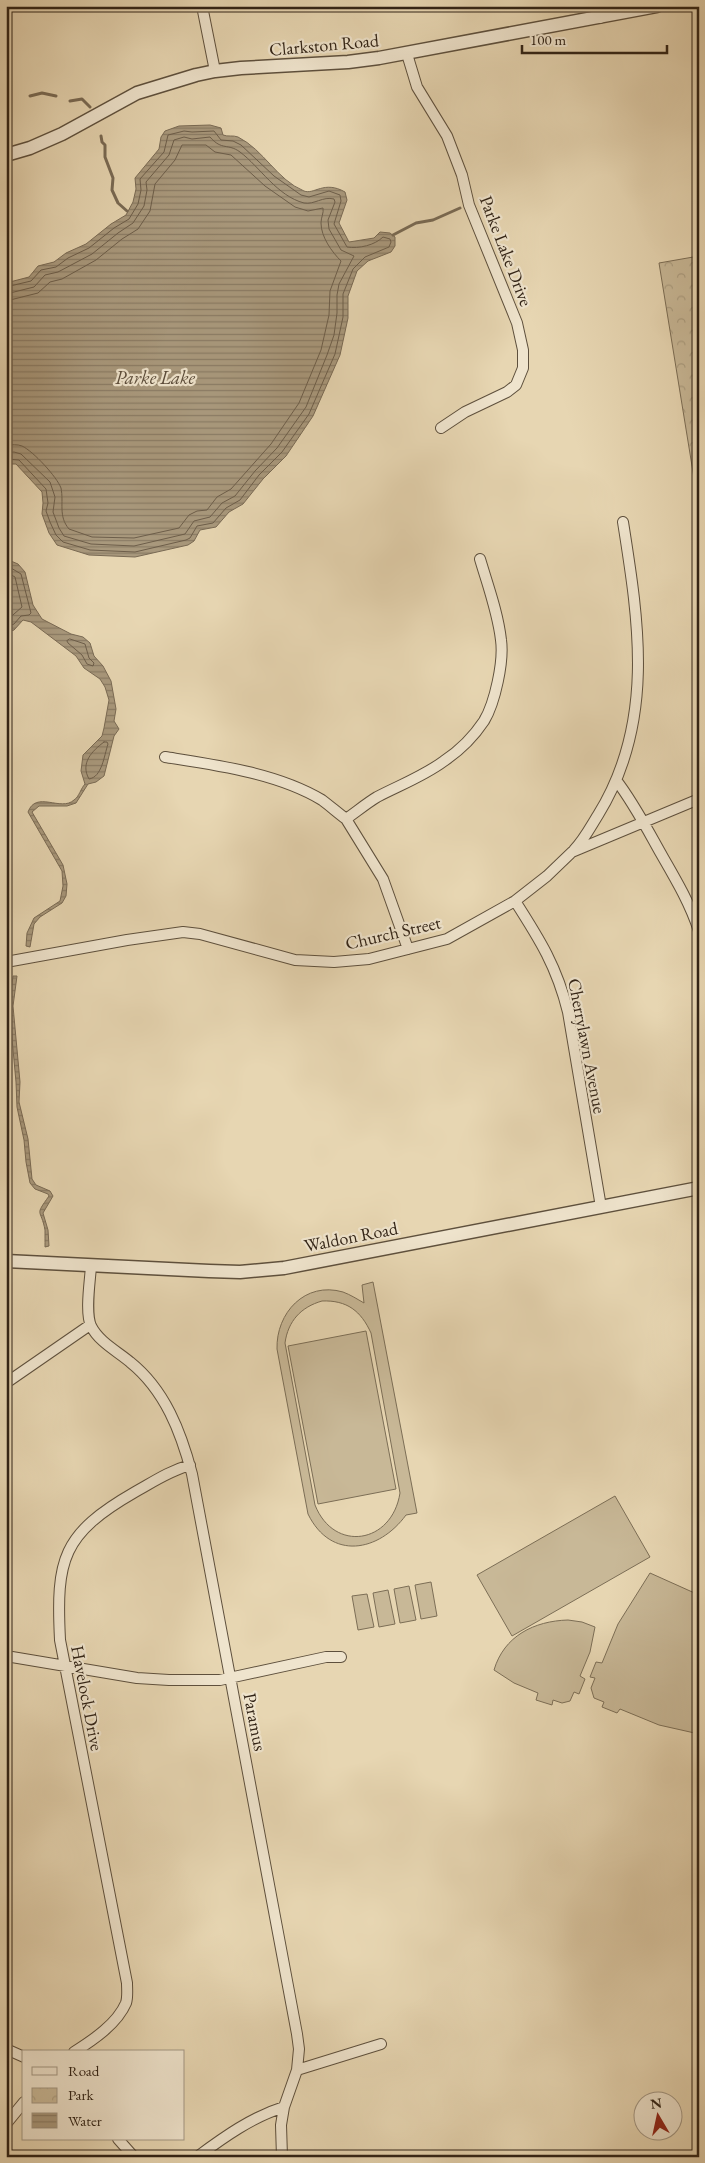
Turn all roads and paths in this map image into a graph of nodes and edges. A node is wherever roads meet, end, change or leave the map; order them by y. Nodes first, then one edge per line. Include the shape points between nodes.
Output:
1 (202, 6) edge
2 (657, 6) edge
3 (599, 12) edge
4 (406, 54) junction
5 (215, 71) junction
6 (6, 155) edge
7 (441, 428) dead end
8 (623, 522) dead end
9 (480, 559) dead end
10 (166, 757) dead end
11 (616, 780) junction
12 (699, 799) edge
13 (346, 819) junction
14 (644, 823) junction
15 (572, 852) junction
16 (515, 901) junction
17 (699, 931) edge
18 (408, 950) junction
19 (6, 962) edge
20 (699, 1188) edge
21 (601, 1207) junction
22 (6, 1261) edge
23 (91, 1266) junction
24 (90, 1324) junction
25 (6, 1383) edge
26 (190, 1465) junction
27 (6, 1656) edge
28 (341, 1657) dead end
29 (64, 1666) junction
30 (230, 1678) junction
31 (381, 2044) dead end
32 (6, 2049) edge
33 (77, 2050) edge
34 (22, 2056) edge
35 (297, 2070) junction
36 (22, 2104) edge
37 (284, 2107) junction
38 (6, 2124) edge
39 (119, 2140) edge
40 (134, 2157) edge
41 (197, 2157) edge
42 (282, 2157) edge

1 - 5 street
2 - 3 street, Clarkston Road
3 - 4 street, Clarkston Road
4 - 5 street, Clarkston Road via 348,62
4 - 7 street, Parke Lake Drive via 417,87 447,136 470,205 517,322 523,350 523,368 516,385
5 - 6 street, Clarkston Road via 137,93 62,134
8 - 11 street via 636,603 639,647 635,712 626,757
9 - 13 street via 502,641 500,670 485,720 444,761 376,798
10 - 13 street via 234,768 279,782 321,800
11 - 14 street
11 - 15 street via 605,803
12 - 14 street, Church Street
13 - 18 street via 383,879
14 - 15 street, Church Street
14 - 17 street via 693,913
15 - 16 street, Church Street via 548,876
16 - 18 street, Church Street via 447,939
16 - 21 street, Cherrylawn Avenue via 549,956 561,984
18 - 19 street, Church Street via 369,959 334,962 295,960 200,934 180,933
20 - 21 street, Waldon Road
21 - 23 street, Waldon Road via 284,1268 240,1272
22 - 23 street, Waldon Road
23 - 24 street
24 - 25 street
24 - 26 street, Paramus via 96,1335 131,1362 161,1398 179,1430
26 - 29 street, Havelock Drive via 175,1469 112,1505 87,1524 71,1544 62,1565 58,1596
26 - 30 street, Paramus
27 - 29 street
28 - 30 street via 326,1656
29 - 30 street via 137,1678
29 - 33 street, Havelock Drive via 127,1983 127,2001 114,2021
30 - 35 street, Paramus via 297,2034
31 - 35 street
32 - 34 street
35 - 37 street, Paramus
36 - 38 street
37 - 41 street via 263,2114
37 - 42 street, Paramus
39 - 40 street

